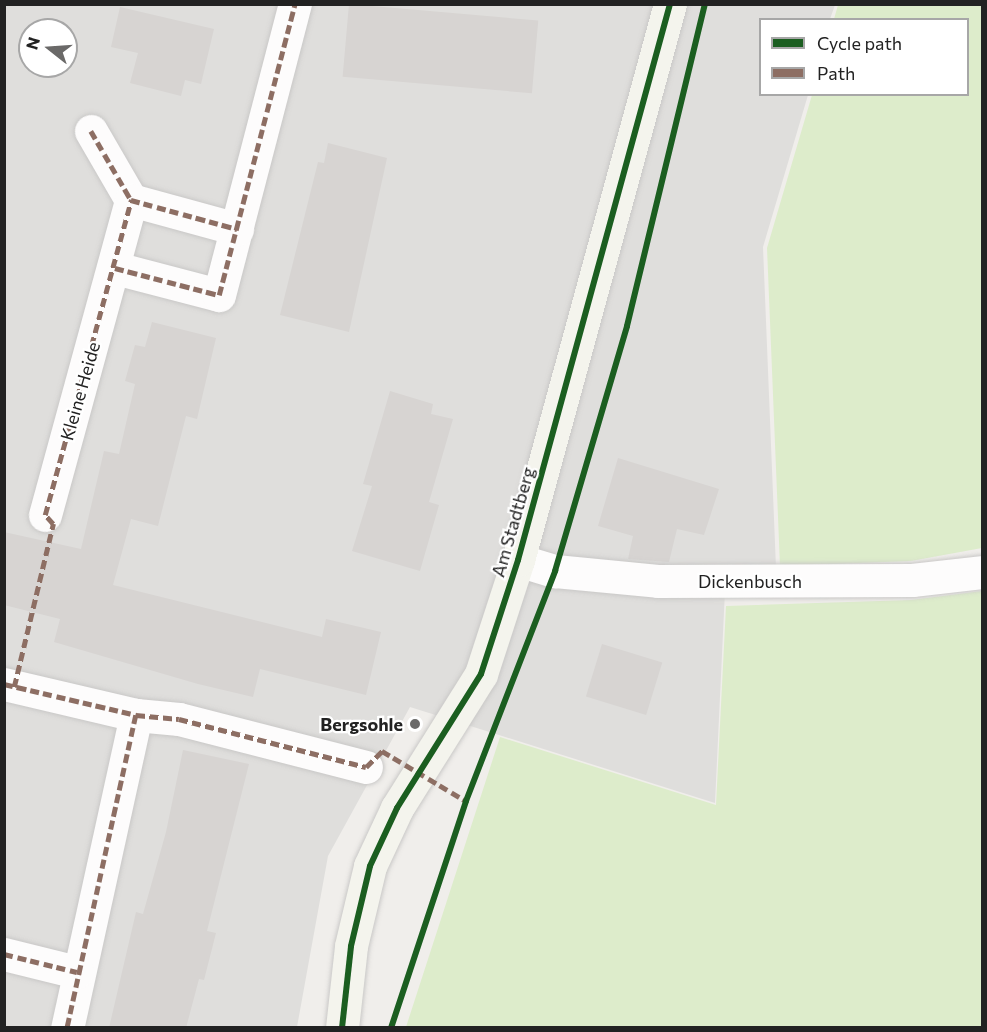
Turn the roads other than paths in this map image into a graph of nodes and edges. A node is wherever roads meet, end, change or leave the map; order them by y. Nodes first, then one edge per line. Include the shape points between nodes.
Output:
1 (295, 4) edge
2 (670, 4) edge
3 (91, 131) dead end
4 (131, 200) junction
5 (237, 229) junction
6 (115, 268) junction
7 (45, 515) dead end
8 (518, 560) junction
9 (982, 572) edge
10 (4, 684) edge
11 (136, 715) junction
12 (366, 767) dead end
13 (4, 954) edge
14 (77, 972) junction
15 (67, 1028) edge
16 (342, 1028) edge

1 - 5 street
2 - 8 street, Am Stadtberg
3 - 4 street
4 - 5 street
4 - 6 street, Kleine Heide
5 - 6 street via 219,295
6 - 7 street, Kleine Heide
8 - 9 street, Dickenbusch via 555,571 657,581 912,580
8 - 16 street, Am Stadtberg via 481,674 398,807 370,866 351,946
10 - 11 street
11 - 12 street via 179,719
11 - 14 street
13 - 14 street
14 - 15 street

